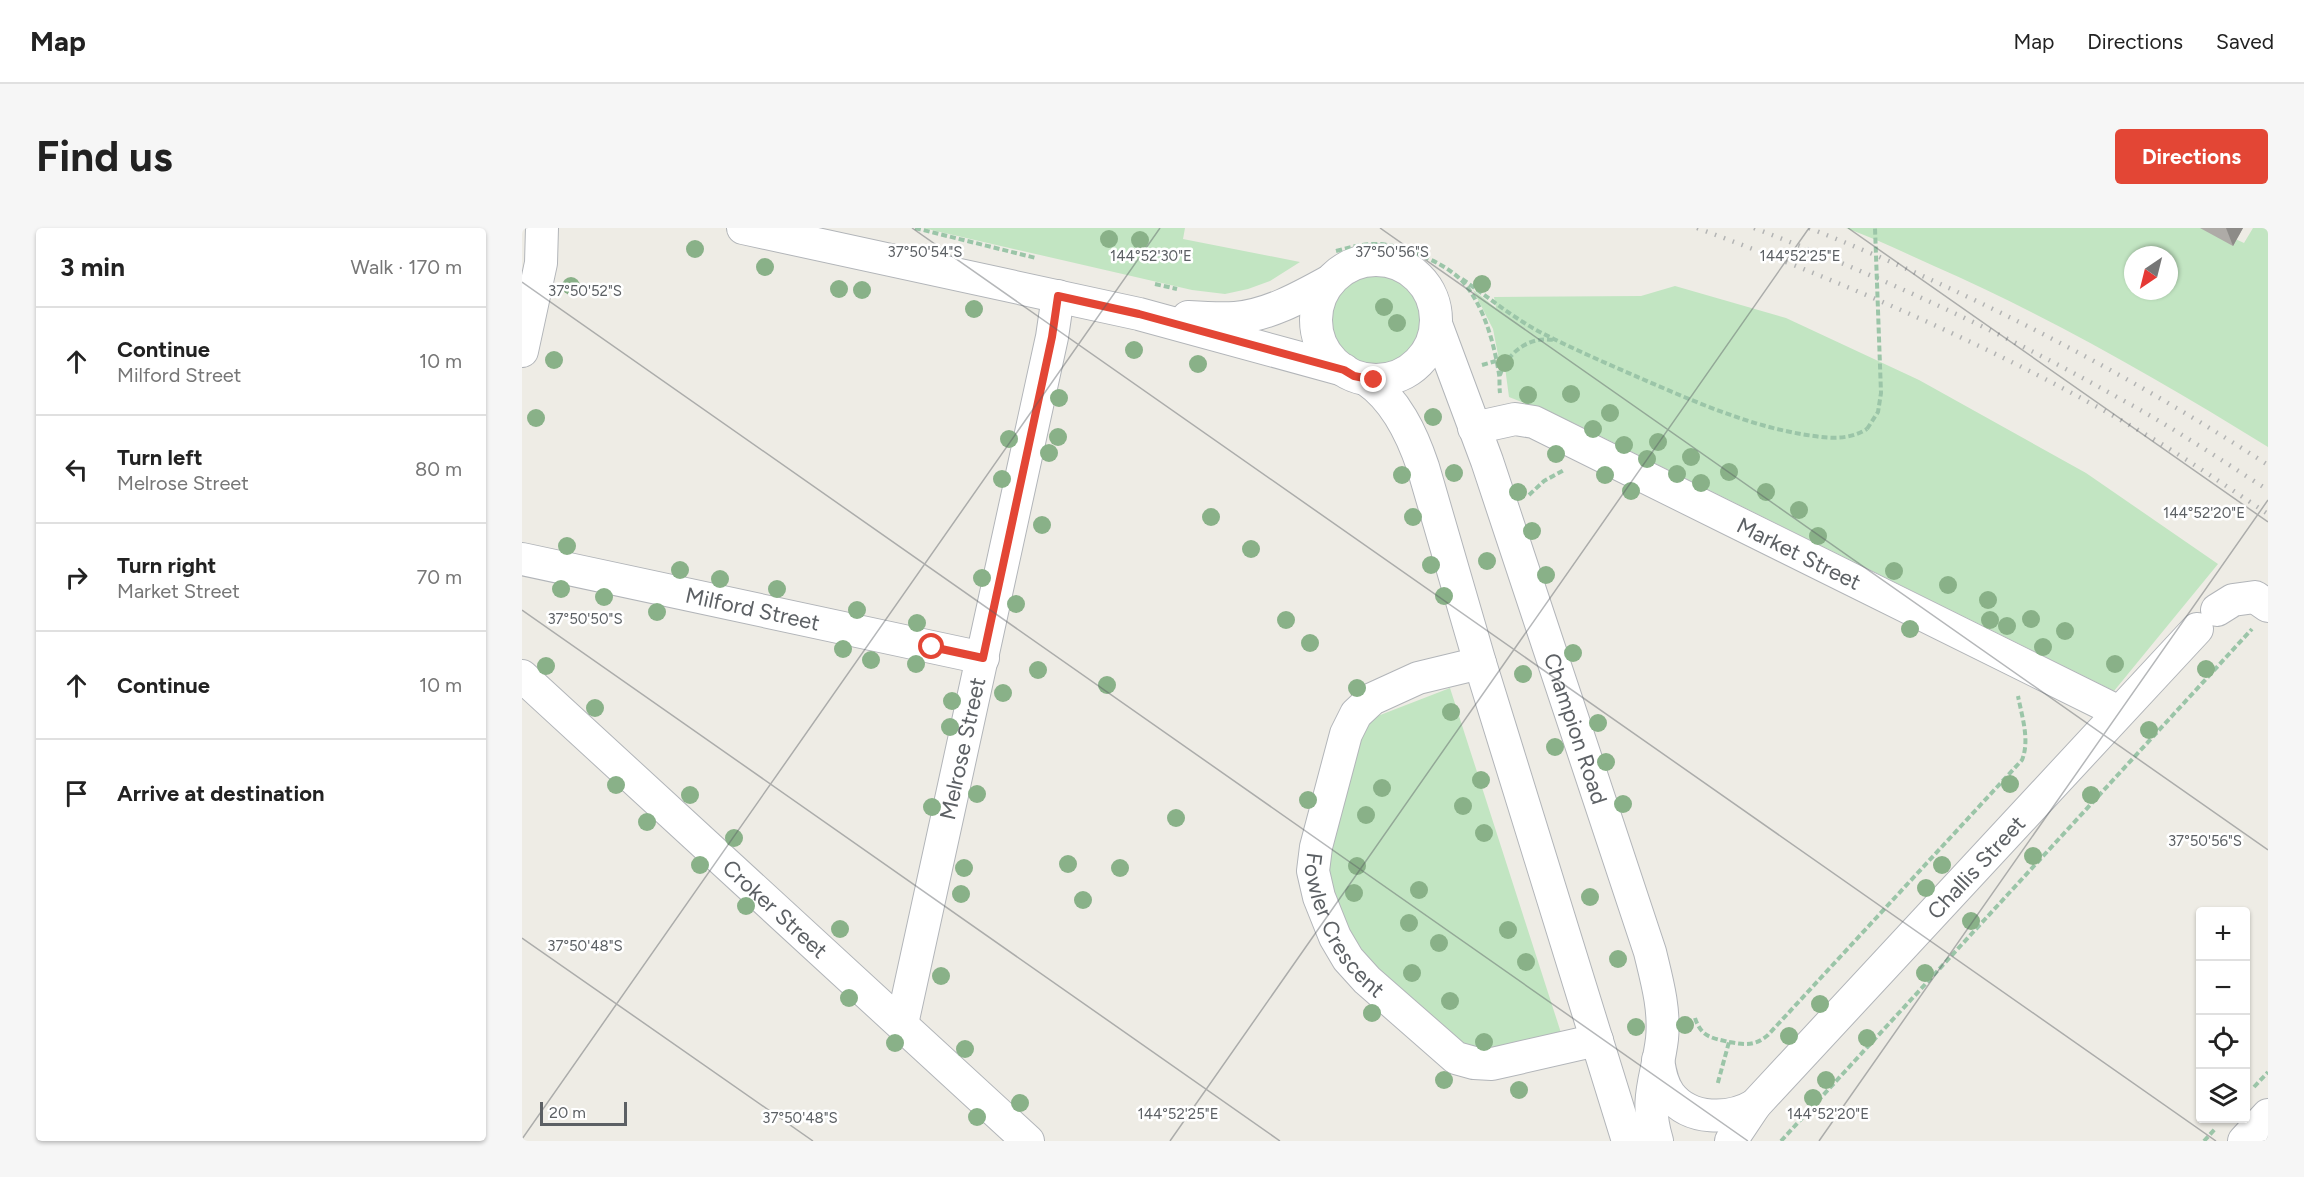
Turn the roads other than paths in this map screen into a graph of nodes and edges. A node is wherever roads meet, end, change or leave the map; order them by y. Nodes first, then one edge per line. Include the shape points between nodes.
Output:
1 (542, 228) edge
2 (559, 228) edge
3 (744, 228) edge
4 (541, 263) junction
5 (1330, 281) junction
6 (1058, 296) junction
7 (1139, 314) junction
8 (1436, 324) junction
9 (522, 351) edge
10 (1355, 375) junction
11 (1474, 428) junction
12 (522, 559) edge
13 (2262, 615) edge
14 (983, 658) junction
15 (1480, 663) junction
16 (522, 676) edge
17 (2119, 712) junction
18 (902, 1024) junction
19 (1597, 1040) junction
20 (1658, 1060) junction
21 (1755, 1105) junction
22 (2268, 1115) edge
23 (1028, 1141) edge
24 (1628, 1141) edge
25 (1657, 1141) edge
26 (1706, 1141) edge
27 (1731, 1141) edge
28 (2244, 1141) edge

1 - 4 street
2 - 4 street
3 - 6 street
4 - 9 street
5 - 7 street via 1274,308 1235,318
5 - 8 street via 1364,261 1397,264 1424,284 1432,299
5 - 10 street via 1317,306 1316,324 1324,351
6 - 7 street
6 - 14 street, Melrose Street
7 - 10 street
8 - 10 street via 1428,351 1413,367 1388,379
8 - 11 street, Champion Road
10 - 15 street via 1377,388 1396,410 1416,448
11 - 17 street, Market Street via 1515,419 1534,422
11 - 20 street, Champion Road via 1650,952 1662,1008
12 - 14 street, Milford Street
13 - 17 street, Challis Street via 2255,597 2233,600 2207,620
14 - 18 street, Melrose Street
15 - 19 street
15 - 19 street, Fowler Crescent via 1418,678 1372,699 1356,714 1346,734 1316,847 1313,871 1319,897 1347,959 1456,1058 1492,1064
16 - 18 street, Croker Street
17 - 21 street, Challis Street
18 - 23 street, Croker Street
19 - 24 street
20 - 21 street via 1666,1089 1683,1106 1720,1116
20 - 25 street, Champion Road via 1650,1104
21 - 26 street, Challis Street
21 - 27 street, Challis Street
22 - 28 street

